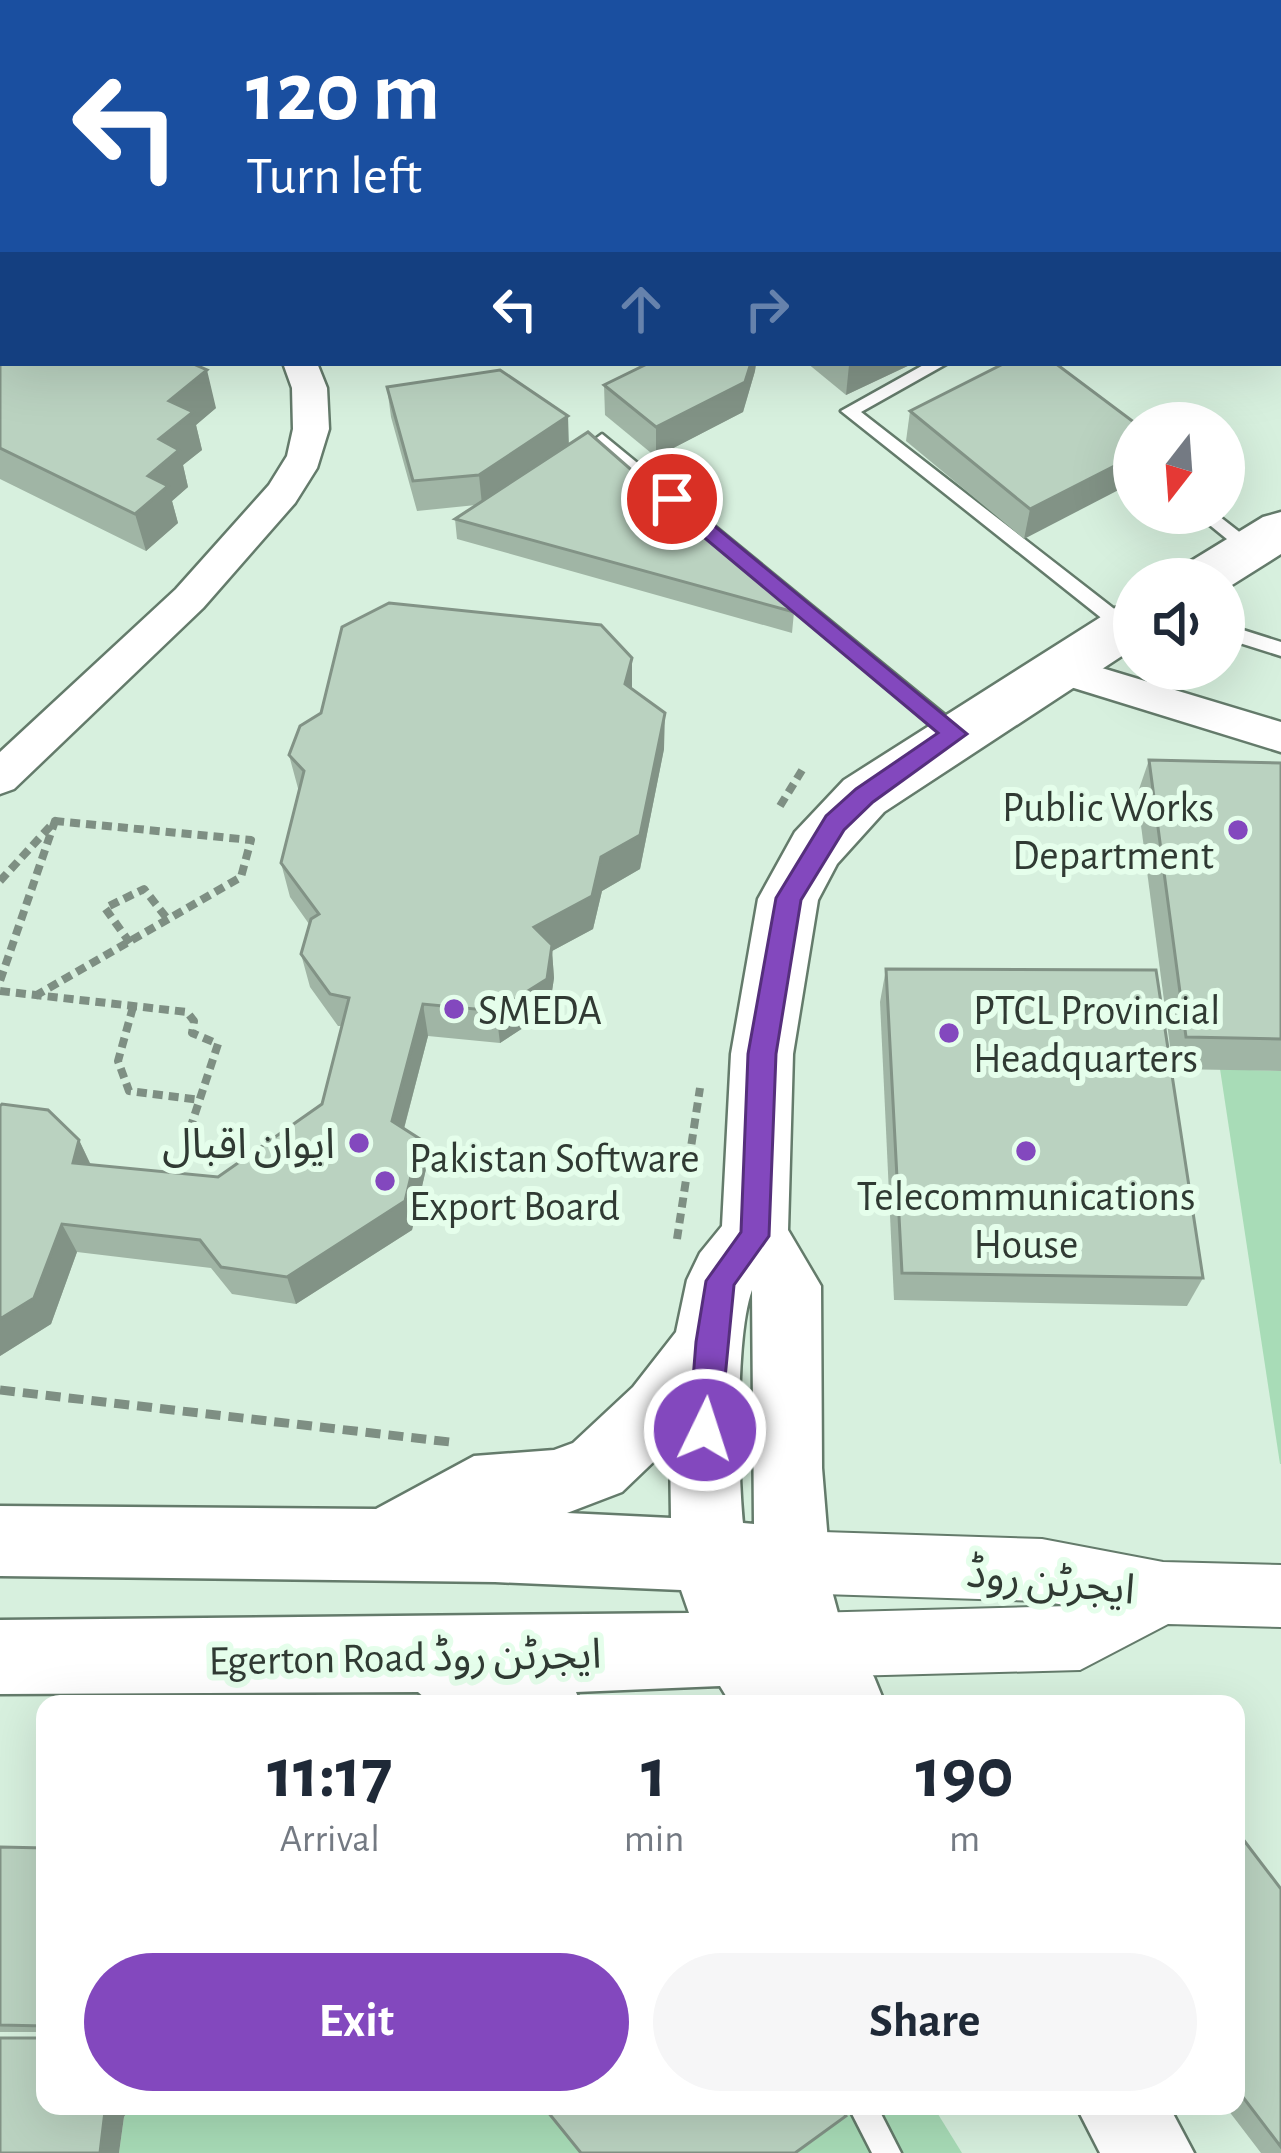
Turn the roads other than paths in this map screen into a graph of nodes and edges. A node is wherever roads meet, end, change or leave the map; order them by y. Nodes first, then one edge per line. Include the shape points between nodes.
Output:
1 (302, 366) edge
2 (934, 366) edge
3 (602, 440) edge
4 (1266, 540) edge
5 (1236, 558) edge
6 (1113, 611) edge
7 (1113, 636) edge
8 (1245, 638) edge
9 (1281, 649) edge
10 (1062, 670) junction
11 (955, 734) junction
12 (1281, 737) edge
13 (0, 778) edge
14 (755, 1236) junction
15 (710, 1342) junction
16 (0, 1541) edge
17 (384, 1545) junction
18 (708, 1555) junction
19 (791, 1562) junction
20 (1162, 1593) junction
21 (1281, 1596) edge
22 (395, 1655) junction
23 (0, 1657) edge
24 (793, 1676) edge
25 (516, 1695) edge
26 (867, 2115) edge
27 (1124, 2115) edge
28 (887, 2153) edge
29 (1151, 2153) edge

1 - 13 street via 311,384 300,467 263,518 224,566
2 - 6 lane via 849,411
3 - 11 lane
4 - 5 main road
7 - 10 main road
8 - 9 lane
10 - 11 main road
10 - 12 street
11 - 14 main road via 835,823 788,898 762,1054
14 - 15 main road via 721,1281
14 - 19 main road via 787,1286
15 - 17 main road via 658,1410 597,1468 554,1484 474,1490
15 - 18 main road via 702,1473
16 - 17 main road
17 - 18 main road
18 - 19 main road
18 - 24 main road via 716,1592
19 - 20 street, ایجرٹن روڈ via 1042,1570
19 - 24 main road
20 - 21 street
20 - 24 street, ایجرٹن روڈ via 1080,1638
22 - 23 main road, Egerton Road ایجرٹن روڈ via 274,1670
22 - 24 main road, Egerton Road ایجرٹن روڈ
22 - 25 main road
26 - 28 lane
27 - 29 main road

